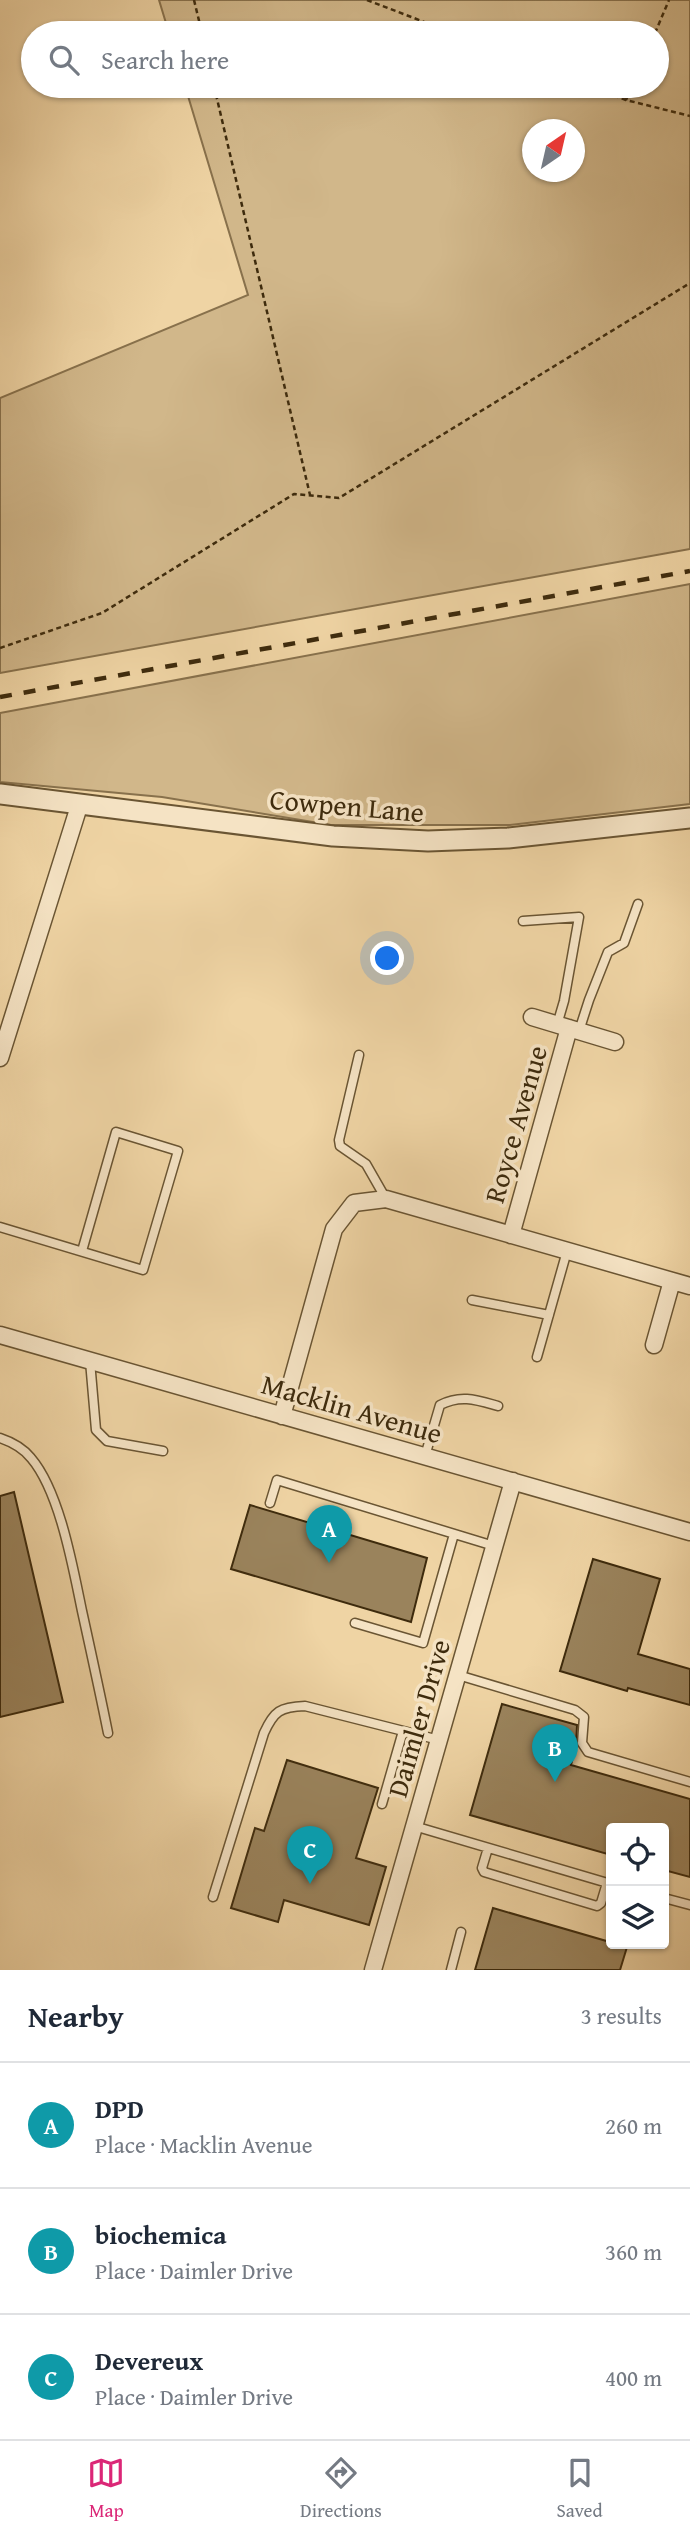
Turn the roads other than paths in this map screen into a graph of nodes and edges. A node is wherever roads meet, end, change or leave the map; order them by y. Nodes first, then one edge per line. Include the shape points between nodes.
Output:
1 (0, 794) edge
2 (80, 803) junction
3 (690, 818) edge
4 (638, 904) dead end
5 (523, 921) dead end
6 (532, 1017) dead end
7 (568, 1028) junction
8 (615, 1042) dead end
9 (359, 1055) dead end
10 (0, 1058) edge
11 (386, 1199) junction
12 (0, 1227) edge
13 (510, 1234) junction
14 (82, 1251) junction
15 (567, 1251) junction
16 (672, 1281) junction
17 (690, 1286) edge
18 (472, 1300) dead end
19 (549, 1315) junction
20 (0, 1335) edge
21 (654, 1345) dead end
22 (537, 1357) dead end
23 (90, 1361) junction
24 (498, 1406) dead end
25 (282, 1416) junction
26 (0, 1438) edge
27 (163, 1451) dead end
28 (425, 1456) junction
29 (513, 1481) junction
30 (270, 1503) dead end
31 (690, 1532) edge
32 (454, 1534) junction
33 (494, 1546) junction
34 (355, 1623) dead end
35 (458, 1675) junction
36 (403, 1731) junction
37 (108, 1733) dead end
38 (439, 1740) junction
39 (690, 1782) edge
40 (382, 1804) dead end
41 (414, 1826) junction
42 (488, 1848) junction
43 (606, 1882) edge
44 (608, 1886) edge
45 (213, 1897) dead end
46 (669, 1899) edge
47 (690, 1905) edge
48 (461, 1932) dead end
49 (373, 1970) edge
50 (451, 1970) edge

1 - 2 street, Cowpen Lane
2 - 3 street, Cowpen Lane via 333,836 428,841 508,838
2 - 10 street
4 - 7 lane via 624,943 608,953 589,1000
5 - 7 lane via 579,917 564,1001
6 - 7 street, Royce Avenue
7 - 8 street, Royce Avenue
7 - 13 street, Royce Avenue
9 - 11 lane via 340,1146 366,1164
11 - 13 street, Royce Avenue
11 - 25 street, Royce Avenue via 354,1203 334,1229
12 - 14 lane
13 - 15 street, Royce Avenue
14 - 14 lane via 143,1270 178,1151 116,1132
15 - 16 street, Royce Avenue
15 - 19 lane
16 - 17 street, Royce Avenue
16 - 21 street
18 - 19 lane
19 - 22 lane
20 - 23 street, Macklin Avenue
23 - 25 street, Macklin Avenue
23 - 27 lane via 96,1430 107,1441
24 - 28 lane via 465,1397 440,1405
25 - 28 street, Macklin Avenue
26 - 37 lane via 31,1458 54,1502
28 - 29 street, Macklin Avenue
29 - 31 street, Macklin Avenue
29 - 33 street, Daimler Drive
30 - 32 lane via 277,1479
32 - 33 lane
32 - 34 lane via 423,1643
33 - 35 street, Daimler Drive
35 - 38 street, Daimler Drive
35 - 39 lane via 575,1710 584,1717 582,1743 588,1752
36 - 38 lane
36 - 40 lane
36 - 45 lane via 305,1706 272,1715
38 - 41 street, Daimler Drive
41 - 42 lane
41 - 49 street, Daimler Drive
42 - 43 lane
42 - 44 lane via 484,1872 597,1906
46 - 47 lane
48 - 50 lane

